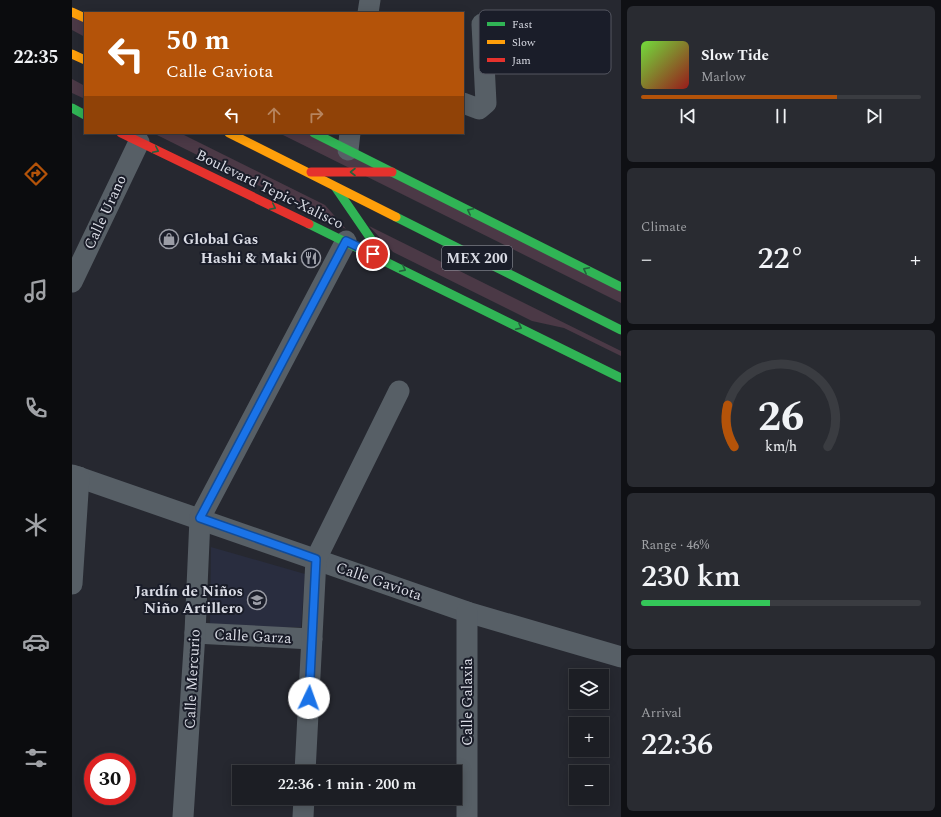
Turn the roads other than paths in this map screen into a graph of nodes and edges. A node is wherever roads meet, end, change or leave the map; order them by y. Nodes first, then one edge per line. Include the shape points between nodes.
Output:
1 (370, 0) edge
2 (72, 12) edge
3 (368, 12) edge
4 (84, 18) edge
5 (72, 54) edge
6 (84, 60) edge
7 (485, 74) edge
8 (464, 103) edge
9 (72, 108) edge
10 (84, 114) edge
11 (231, 134) edge
12 (318, 134) edge
13 (130, 138) edge
14 (349, 142) edge
15 (306, 172) junction
16 (392, 172) junction
17 (334, 186) junction
18 (346, 241) junction
19 (386, 261) junction
20 (72, 282) edge
21 (621, 287) edge
22 (621, 330) edge
23 (540, 338) junction
24 (564, 339) dead end
25 (621, 378) edge
26 (399, 391) dead end
27 (76, 476) edge
28 (200, 518) junction
29 (316, 559) junction
30 (72, 584) edge
31 (467, 612) junction
32 (195, 632) junction
33 (312, 639) junction
34 (621, 657) edge
35 (305, 765) edge
36 (304, 805) edge
37 (183, 817) edge
38 (303, 817) edge
39 (466, 817) edge

1 - 3 street
2 - 4 main road
5 - 6 main road
7 - 8 street via 486,103 479,109
9 - 10 main road
11 - 15 main road, MEX 200
12 - 14 main road, MEX 200
13 -> 18 main road, Boulevard Tepic-Xalisco / MEX 200
13 - 20 street, Calle Urano
14 - 16 main road, MEX 200
16 -> 15 main road
15 - 17 main road, MEX 200
21 -> 16 main road, MEX 200
17 - 19 main road
17 - 22 main road, MEX 200
18 - 19 main road, Boulevard Tepic-Xalisco / MEX 200
18 - 28 street, Calle Mercurio
19 -> 23 main road, Boulevard Tepic-Xalisco / MEX 200
23 - 24 main road
23 - 25 main road, Boulevard Tepic-Xalisco / MEX 200
26 - 29 street
27 - 28 street, Calle Gaviota
27 - 30 street
28 - 29 street, Calle Gaviota
28 - 32 street, Calle Mercurio
29 - 31 street, Calle Gaviota
29 - 33 street
31 - 34 street, Calle Gaviota
31 - 39 street, Calle Galaxia
32 - 33 street, Calle Garza
32 - 37 street, Calle Mercurio
33 - 35 street
36 - 38 street

